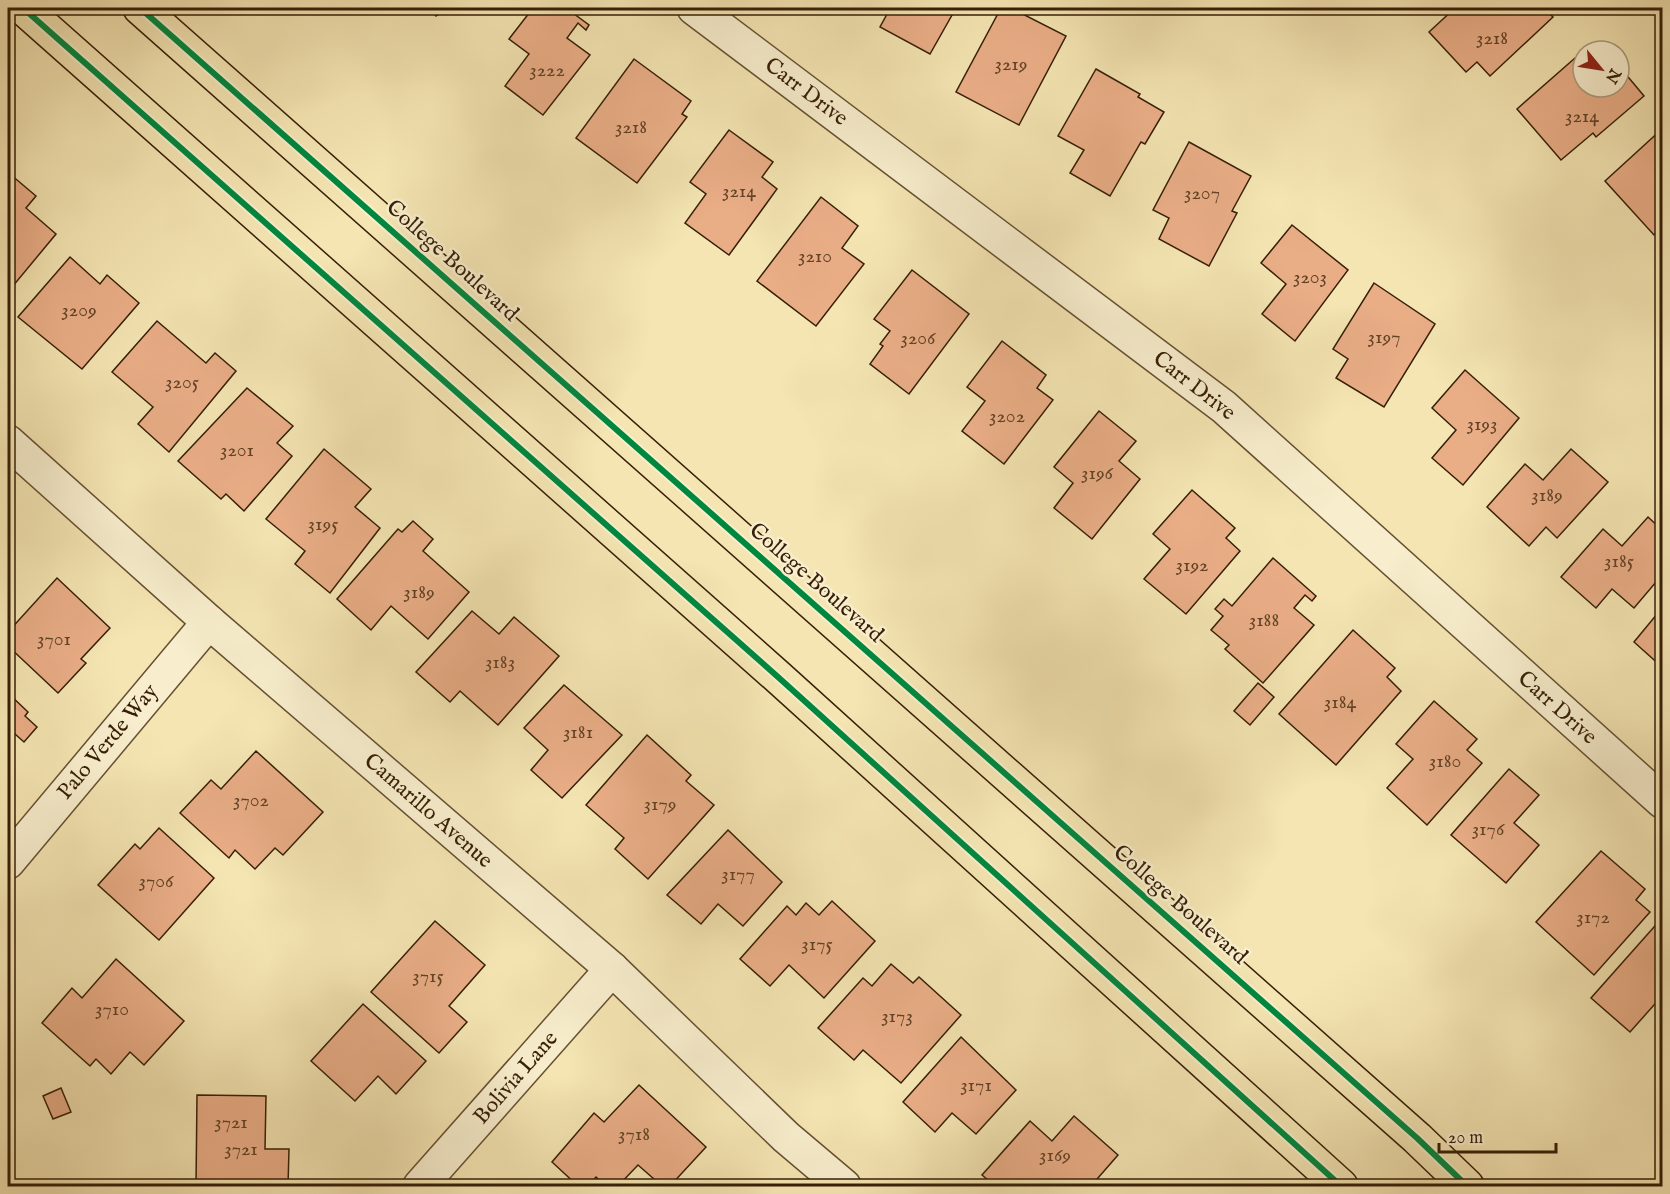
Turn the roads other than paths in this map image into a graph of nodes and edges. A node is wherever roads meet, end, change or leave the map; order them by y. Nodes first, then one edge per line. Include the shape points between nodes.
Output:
1 (23, 8) edge
2 (140, 8) edge
3 (694, 8) edge
4 (8, 442) edge
5 (209, 622) junction
6 (1662, 801) edge
7 (8, 862) edge
8 (612, 969) junction
9 (420, 1186) edge
10 (843, 1186) edge
11 (1341, 1186) edge
12 (1467, 1186) edge

1 - 11 main road via 778,677
2 - 12 main road, College Boulevard
3 - 6 street, Carr Drive via 1224,407
4 - 5 street, Camarillo Avenue
5 - 7 street, Palo Verde Way
5 - 8 street, Camarillo Avenue
8 - 9 street, Bolivia Lane
8 - 10 street, Camarillo Avenue via 786,1137

